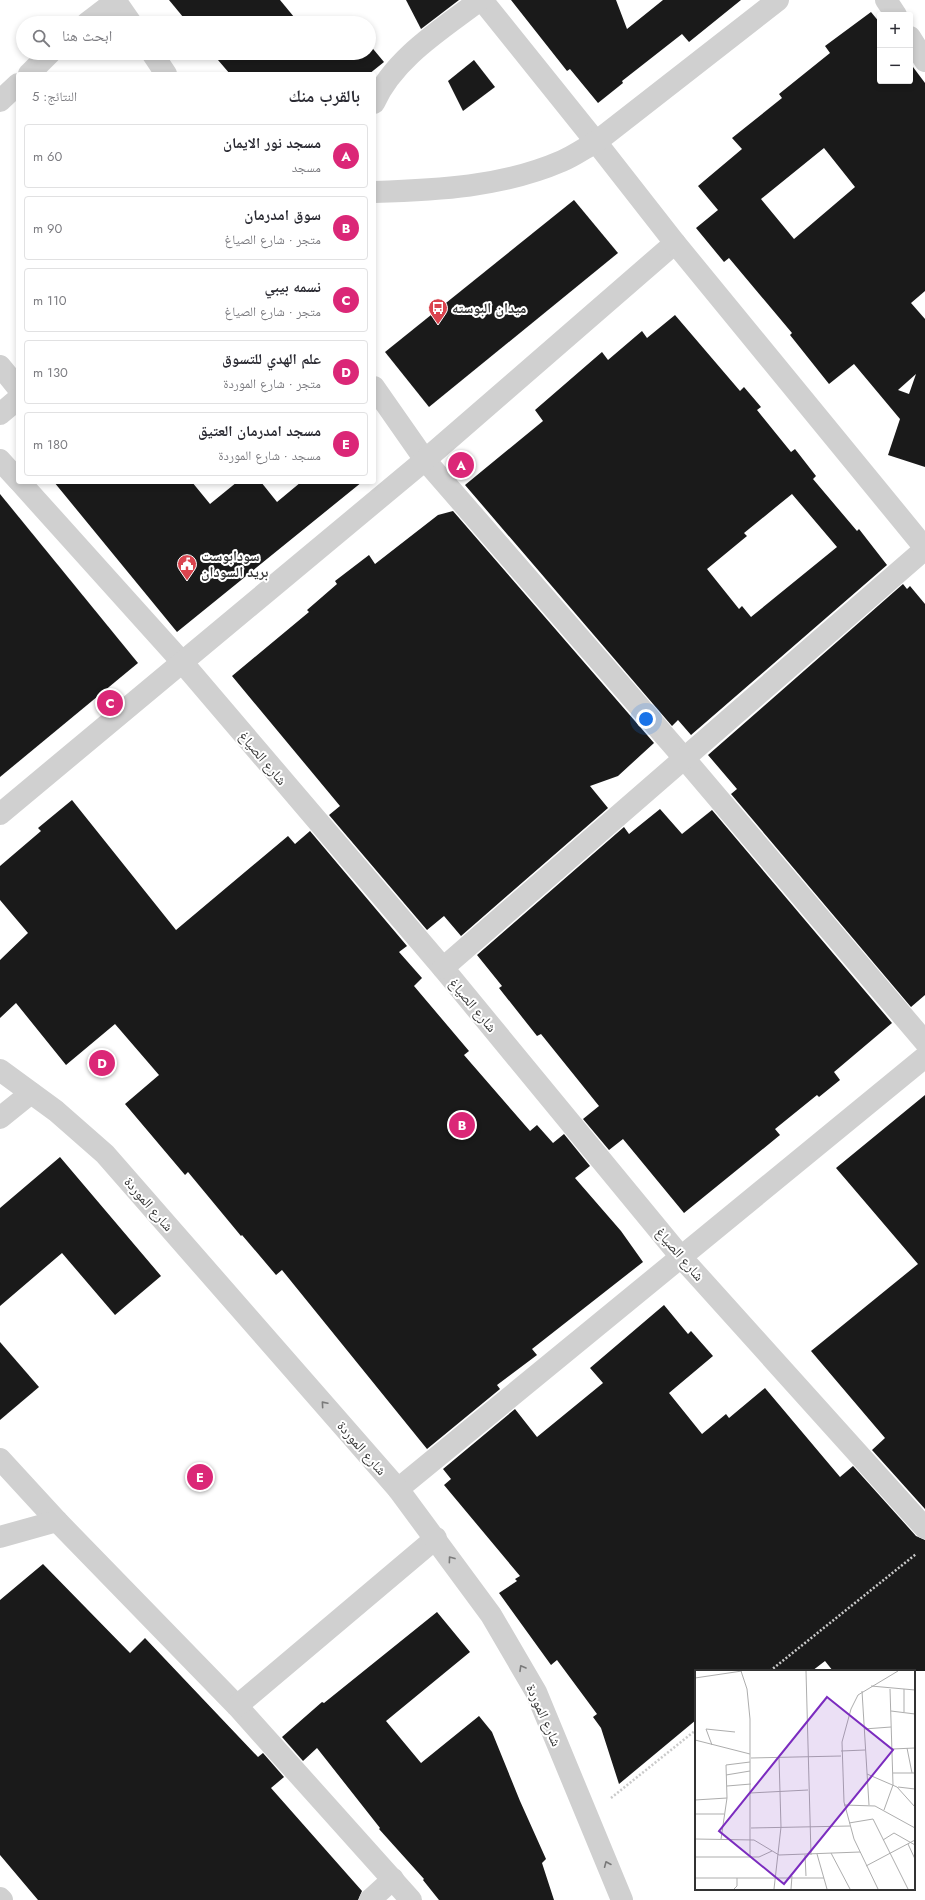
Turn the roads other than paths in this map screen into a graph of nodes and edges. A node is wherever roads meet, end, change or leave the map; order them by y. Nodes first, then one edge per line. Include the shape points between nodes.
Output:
1 (116, 0) edge
2 (481, 0) edge
3 (778, 0) edge
4 (886, 0) edge
5 (894, 12) edge
6 (96, 16) edge
7 (126, 16) edge
8 (913, 42) edge
9 (43, 60) edge
10 (157, 60) edge
11 (925, 61) edge
12 (30, 72) edge
13 (165, 72) edge
14 (16, 86) edge
15 (376, 100) edge
16 (0, 101) edge
17 (596, 142) junction
18 (376, 192) edge
19 (675, 243) junction
20 (0, 366) edge
21 (16, 386) edge
22 (376, 390) edge
23 (16, 401) edge
24 (0, 414) edge
25 (0, 460) edge
26 (425, 460) junction
27 (16, 478) edge
28 (22, 484) edge
29 (925, 548) edge
30 (182, 662) junction
31 (684, 758) junction
32 (0, 814) edge
33 (443, 968) junction
34 (925, 1042) edge
35 (925, 1056) edge
36 (0, 1070) edge
37 (31, 1093) junction
38 (0, 1118) edge
39 (681, 1257) junction
40 (0, 1459) edge
41 (398, 1489) junction
42 (57, 1521) junction
43 (925, 1528) edge
44 (0, 1537) edge
45 (436, 1538) junction
46 (237, 1706) junction
47 (393, 1879) junction
48 (370, 1900) edge
49 (412, 1900) edge
50 (622, 1900) edge

1 - 6 street
1 - 7 street
2 - 15 street via 407,57
2 - 17 street
3 - 17 street
4 - 5 street
8 - 11 street
9 - 12 street
10 - 13 street
14 - 16 street
17 - 18 street via 546,167 485,184
17 - 19 street
19 - 26 street
19 - 29 street
20 - 21 street
22 - 26 street
23 - 24 street
25 - 27 street
26 - 30 street
26 - 31 street
28 - 30 street, شارع الصياغ
29 - 31 street
30 - 32 street
30 - 33 street, شارع الصياغ
31 - 33 street
31 - 34 street
33 - 39 street, شارع الصياغ
35 - 39 street
36 - 37 street, شارع الموردة
37 - 38 street
41 -> 37 street, شارع الموردة via 105,1154 56,1110
39 - 41 street
39 - 43 street, شارع الصياغ
40 - 42 street
41 - 45 street, شارع الموردة
42 - 44 street
42 - 46 street
45 - 46 street
50 -> 45 street, شارع الموردة via 536,1692 491,1614
46 - 47 street
47 - 48 street
47 - 49 street

